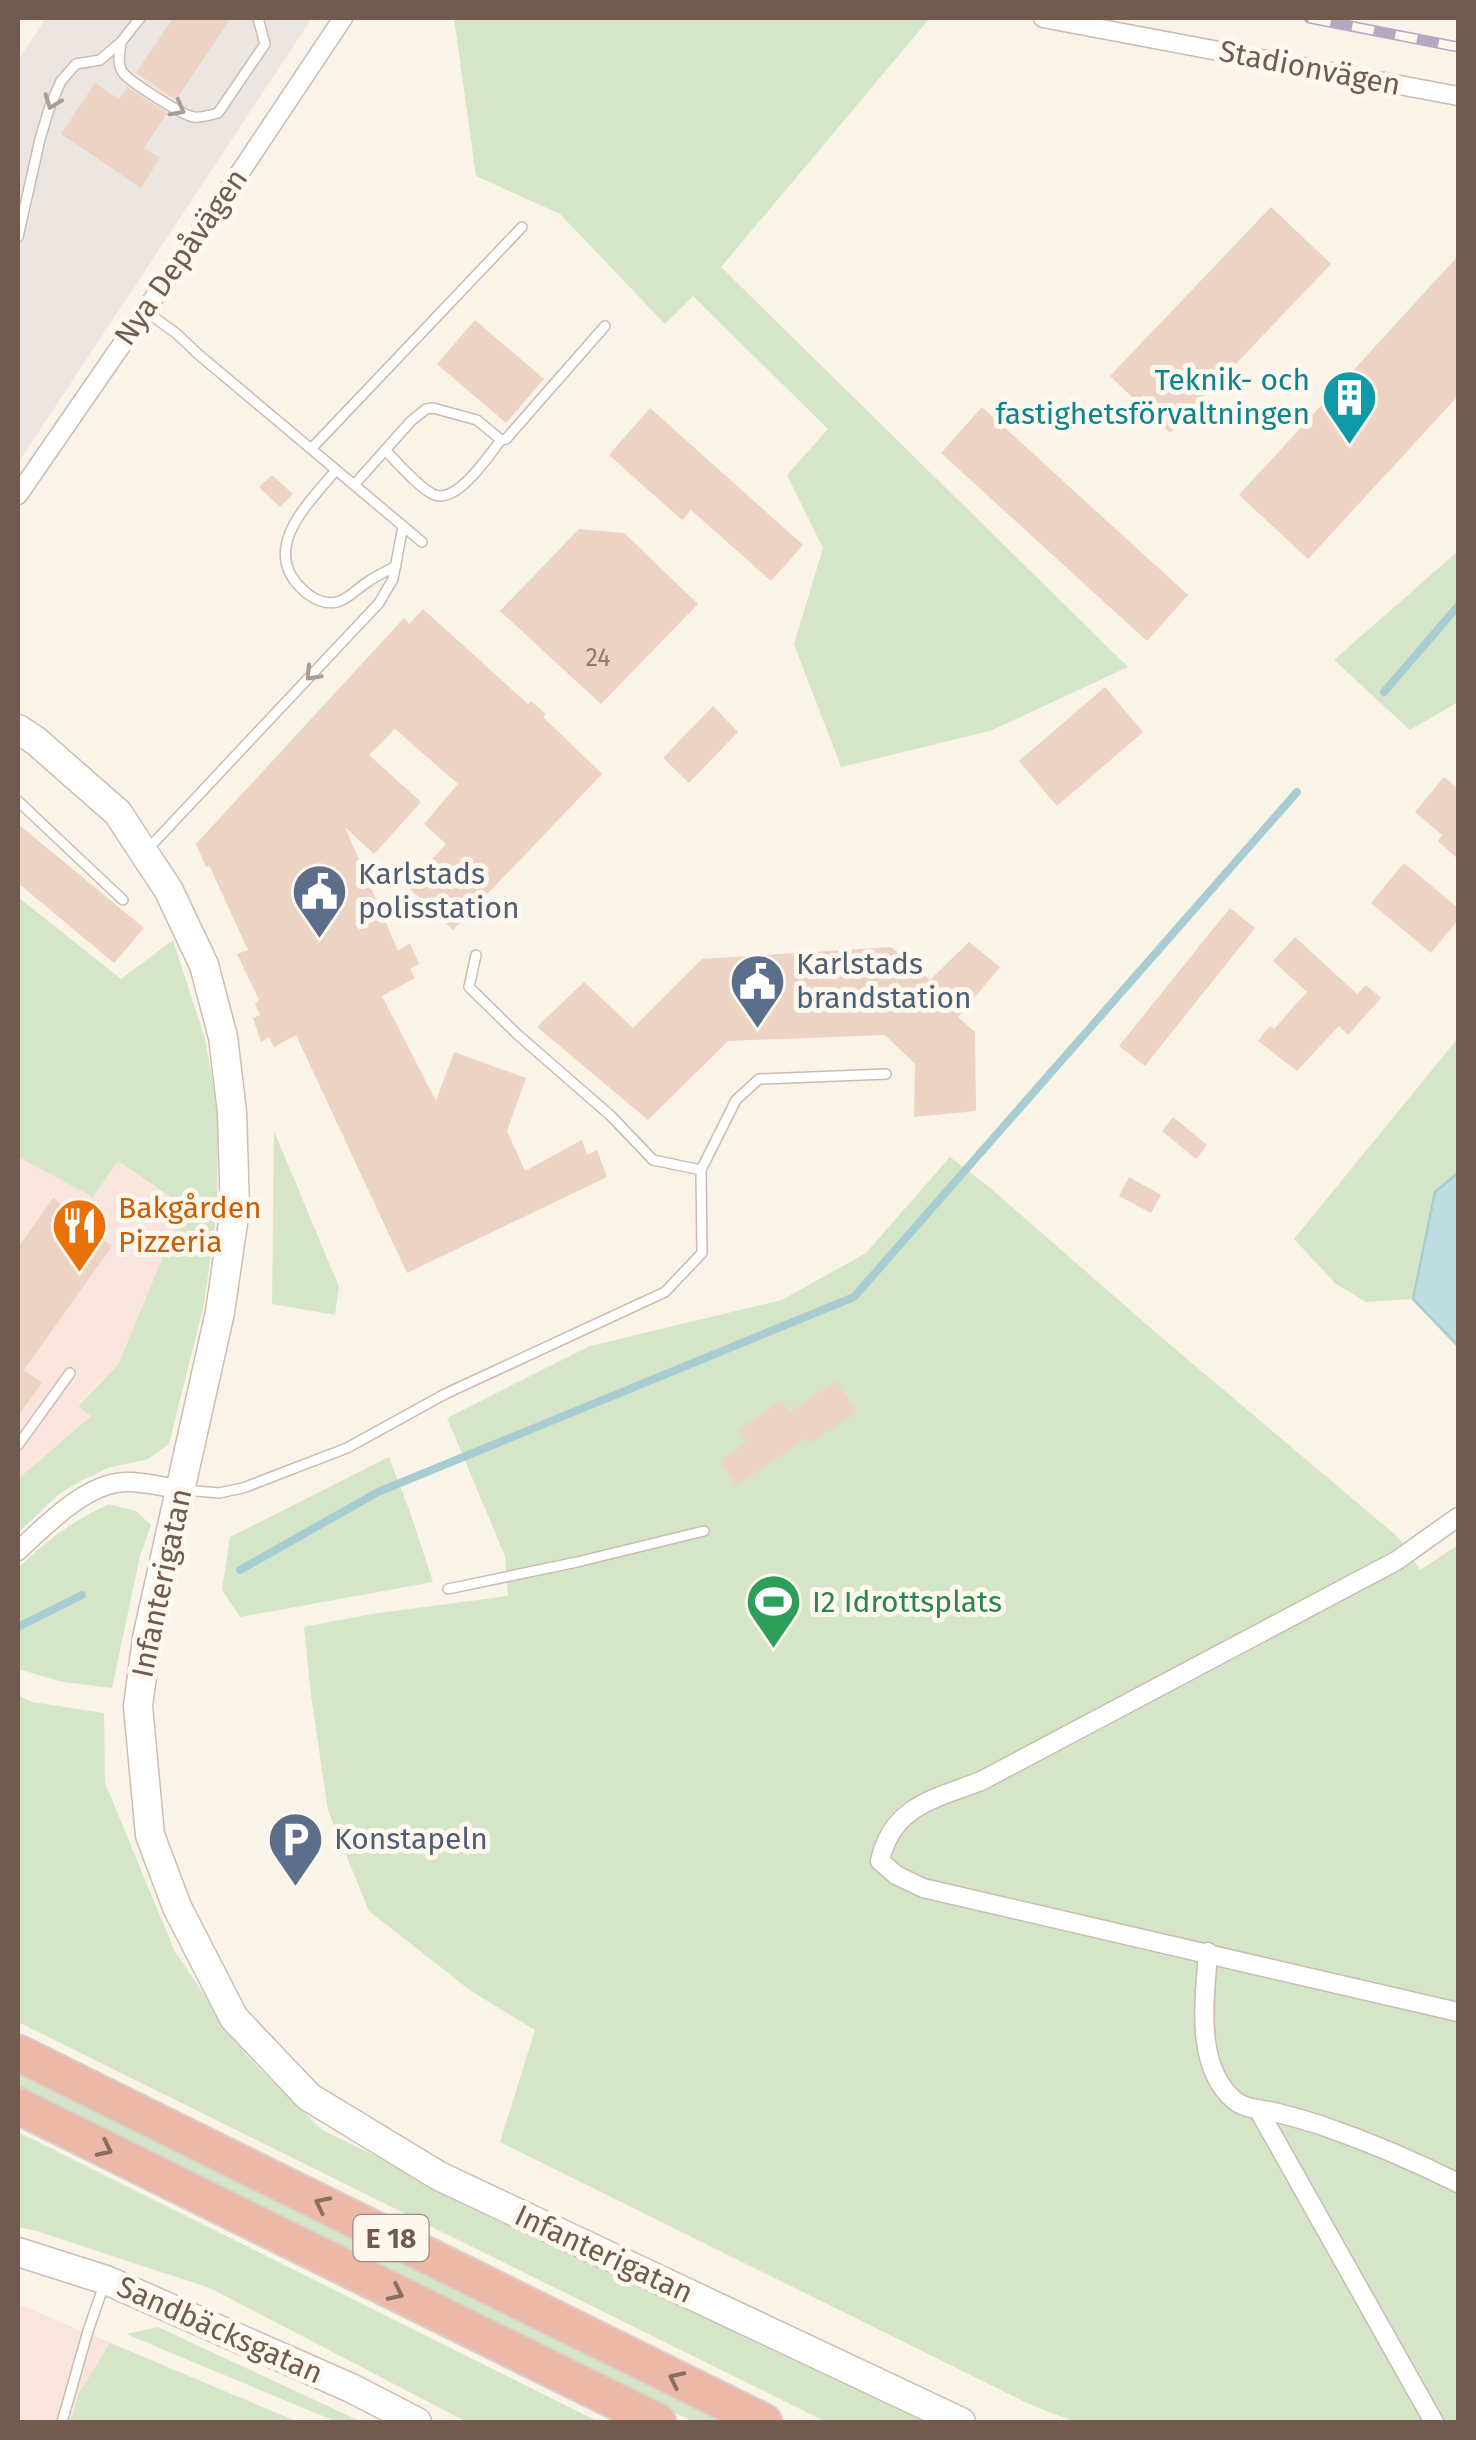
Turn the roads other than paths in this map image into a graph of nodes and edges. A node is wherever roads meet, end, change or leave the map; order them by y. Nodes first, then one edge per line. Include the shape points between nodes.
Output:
1 (140, 18) edge
2 (258, 18) edge
3 (343, 18) edge
4 (1043, 18) edge
5 (121, 42) junction
6 (1458, 96) edge
7 (522, 227) dead end
8 (18, 238) edge
9 (144, 310) junction
10 (605, 326) dead end
11 (501, 440) junction
12 (312, 450) junction
13 (386, 452) junction
14 (336, 470) junction
15 (354, 485) junction
16 (20, 488) edge
17 (403, 526) junction
18 (422, 542) dead end
19 (396, 566) junction
20 (18, 728) edge
21 (18, 801) edge
22 (153, 844) junction
23 (123, 900) dead end
24 (476, 954) dead end
25 (886, 1074) dead end
26 (701, 1170) junction
27 (70, 1373) dead end
28 (18, 1445) edge
29 (182, 1490) junction
30 (1458, 1517) edge
31 (704, 1531) dead end
32 (18, 1550) edge
33 (448, 1589) dead end
34 (1208, 1952) junction
35 (1458, 2012) edge
36 (18, 2053) edge
37 (18, 2106) edge
38 (1258, 2109) junction
39 (1458, 2183) edge
40 (18, 2252) edge
41 (106, 2280) junction
42 (62, 2422) edge
43 (417, 2422) edge
44 (658, 2422) edge
45 (764, 2422) edge
46 (961, 2422) edge
47 (1434, 2422) edge

1 - 5 lane
5 -> 2 lane via 124,74 180,113 206,117 218,113 265,44
3 - 9 street, Nya Depåvägen
4 - 6 street, Stadionvägen
5 -> 8 lane via 100,60 76,64 61,81
7 - 12 lane
9 - 12 lane
9 - 16 street, Nya Depåvägen
10 - 11 lane
11 - 13 lane via 477,420 434,408 411,421
11 - 13 lane via 470,480 442,496
12 - 14 lane
13 - 15 lane
14 - 15 lane
14 - 19 lane via 288,534 295,582 319,601 333,602
15 - 17 lane
17 - 18 lane
17 - 19 lane
19 -> 22 lane via 379,602
20 - 22 street, Infanterigatan
21 - 23 lane
22 - 29 street, Infanterigatan via 204,965 223,1037 232,1112 235,1209
24 - 26 lane via 469,987 518,1035 653,1160
25 - 26 lane via 759,1080 736,1100
26 - 29 lane via 702,1253 665,1292 445,1394 347,1448 243,1488 219,1494
27 - 28 lane
29 - 32 street via 122,1481 99,1488
29 - 46 street, Infanterigatan via 147,1638 140,1736 150,1834 177,1907 234,2018 309,2098 439,2176
30 - 34 street via 1396,1561 980,1781 920,1804 897,1821 884,1843 880,1862 923,1888
31 - 33 lane
34 - 35 street
34 - 38 street via 1205,2026 1212,2064 1234,2100
45 -> 36 highway, E 18
37 -> 44 highway, E 18
38 - 39 street via 1350,2136
38 - 47 street
40 - 41 street, Sandbäcksgatan
41 - 42 lane
41 - 43 street, Sandbäcksgatan

